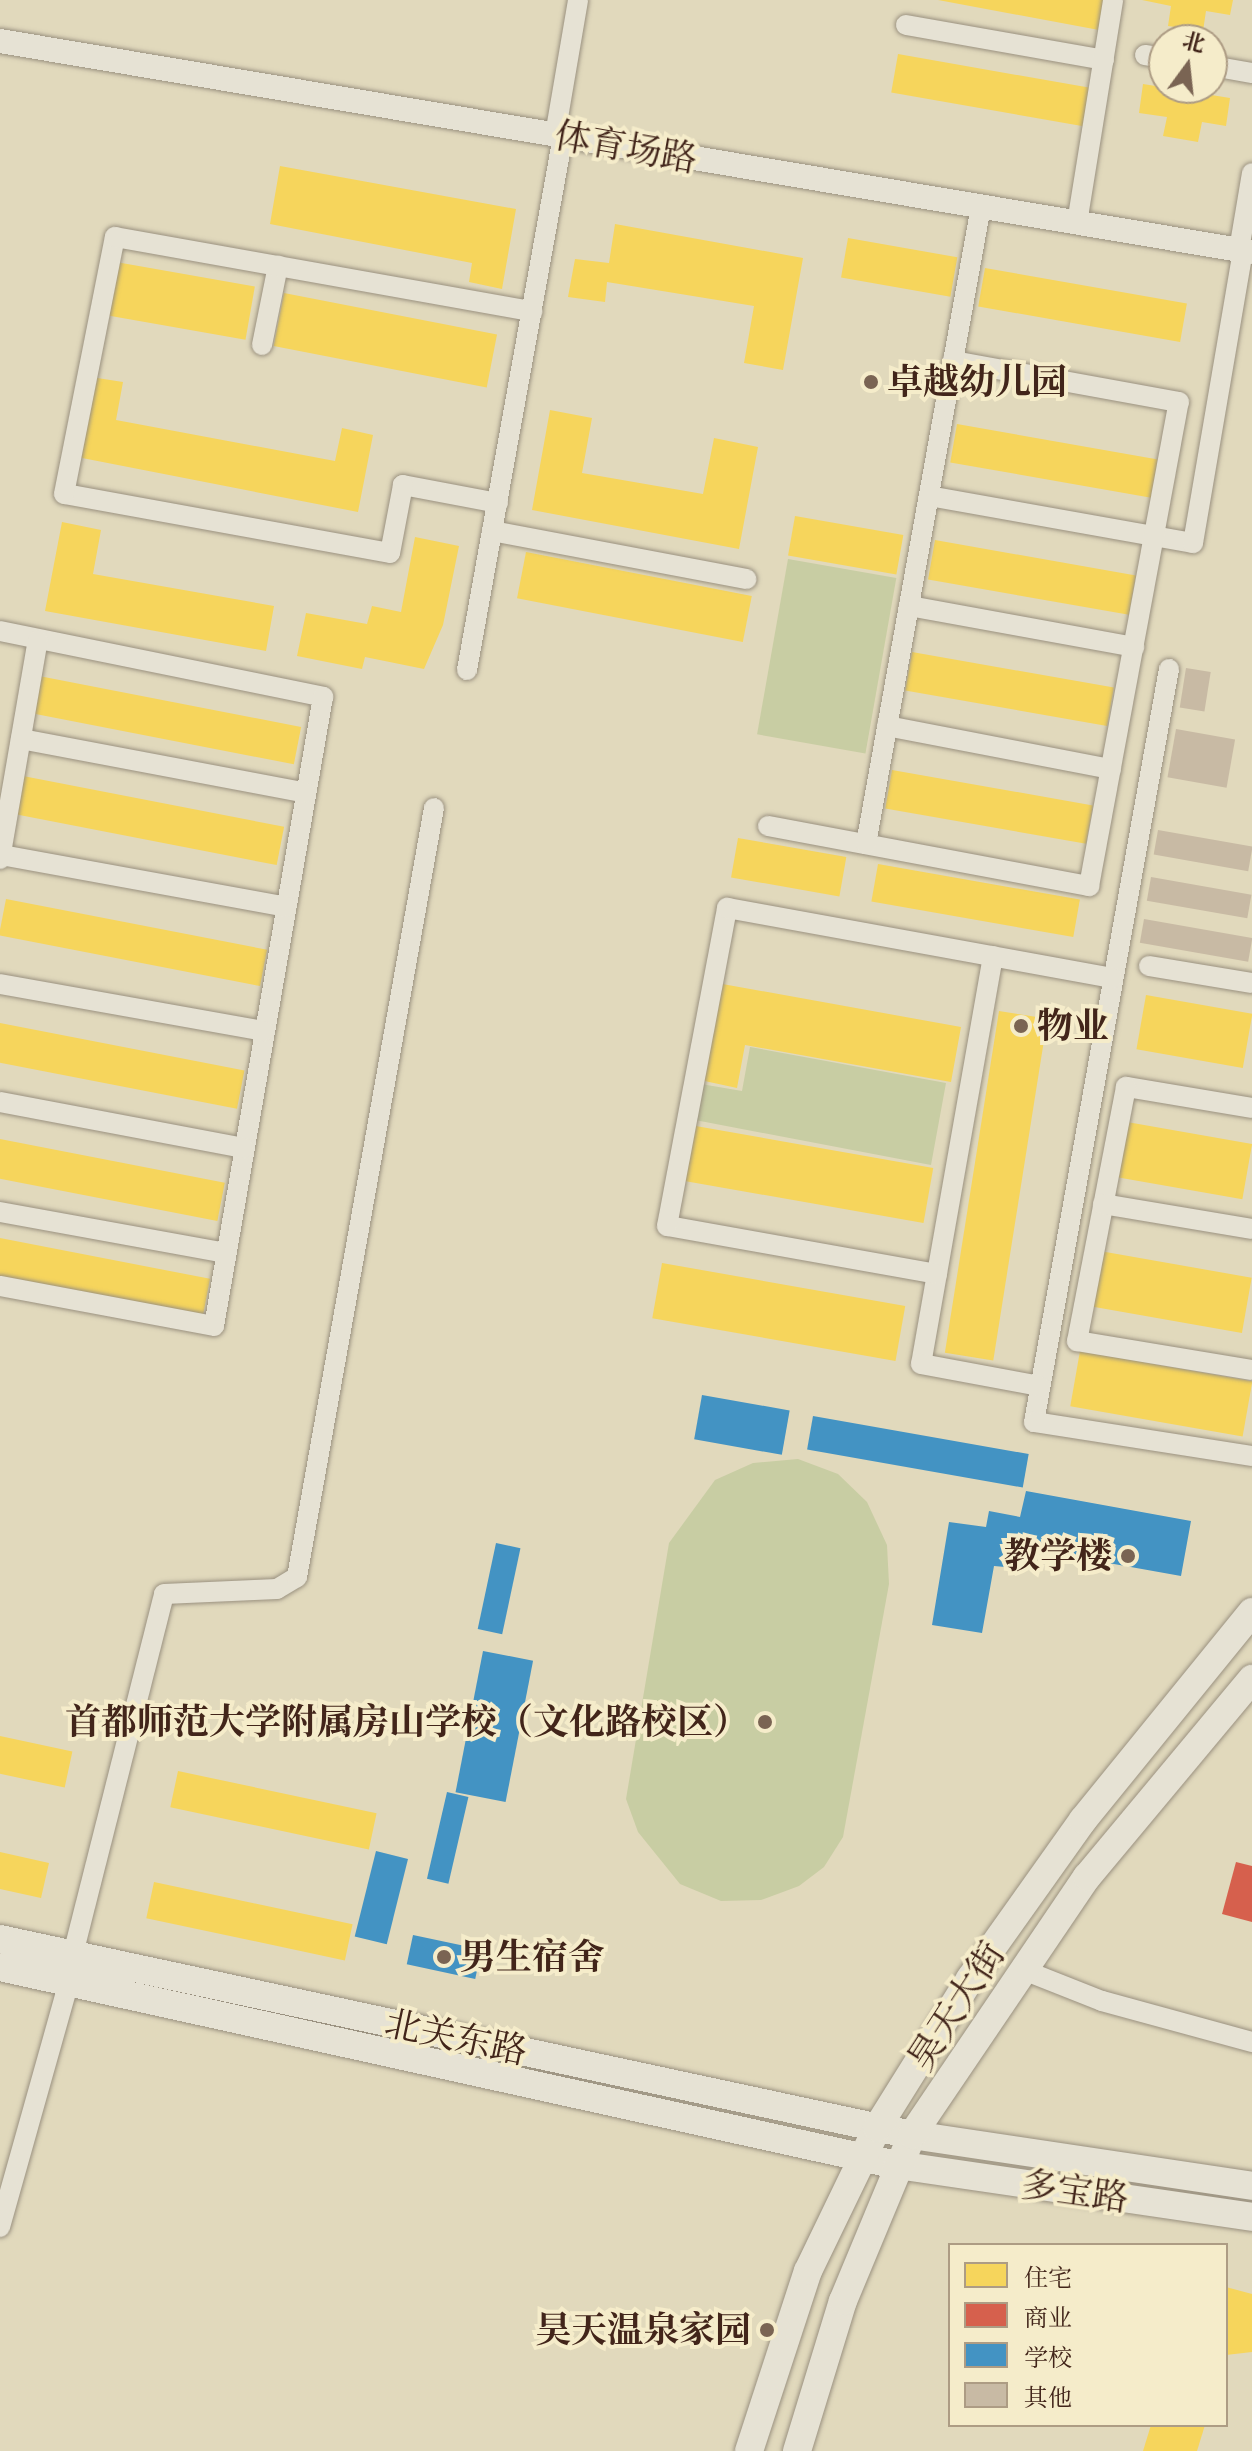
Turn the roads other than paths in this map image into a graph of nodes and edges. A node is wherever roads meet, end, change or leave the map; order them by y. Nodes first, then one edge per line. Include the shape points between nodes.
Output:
1 (578, 0) edge
2 (1113, 0) edge
3 (906, 25) dead end
4 (0, 41) edge
5 (1104, 60) junction
6 (1228, 69) edge
7 (1252, 73) edge
8 (559, 136) junction
9 (1252, 173) edge
10 (981, 206) junction
11 (1077, 223) junction
12 (1245, 251) edge
13 (278, 266) junction
14 (532, 311) junction
15 (262, 345) dead end
16 (953, 361) junction
17 (929, 496) junction
18 (498, 503) junction
19 (492, 531) junction
20 (747, 579) dead end
21 (909, 606) junction
22 (0, 631) edge
23 (38, 640) junction
24 (1134, 647) junction
25 (1169, 669) dead end
26 (467, 670) dead end
27 (887, 726) junction
28 (21, 739) junction
29 (1111, 769) junction
30 (306, 793) junction
31 (434, 808) dead end
32 (768, 826) dead end
33 (866, 844) junction
34 (0, 857) edge
35 (286, 907) junction
36 (993, 956) junction
37 (1149, 966) dead end
38 (1113, 978) junction
39 (1252, 983) edge
40 (0, 984) edge
41 (264, 1031) junction
42 (0, 1102) edge
43 (1252, 1108) edge
44 (244, 1148) junction
45 (1103, 1204) junction
46 (0, 1212) edge
47 (1252, 1229) edge
48 (225, 1253) junction
49 (937, 1274) junction
50 (0, 1286) edge
51 (1252, 1370) edge
52 (1040, 1386) junction
53 (1252, 1456) edge
54 (1252, 1612) edge
55 (1252, 1679) edge
56 (0, 1939) edge
57 (0, 1967) edge
58 (71, 1968) junction
59 (1021, 1969) junction
60 (1252, 2042) edge
61 (877, 2128) junction
62 (912, 2135) junction
63 (863, 2157) junction
64 (897, 2165) junction
65 (1252, 2186) edge
66 (1252, 2217) edge
67 (0, 2227) edge
68 (749, 2451) edge
69 (797, 2451) edge

1 - 8 street
2 - 5 street
3 - 5 street
4 - 8 street, 体育场路
5 - 11 street
6 - 7 street
8 - 10 street, 体育场路
8 - 14 street
9 - 12 street
10 - 11 street, 体育场路
10 - 16 street
11 - 12 street, 体育场路
12 - 17 street via 1193,543
13 - 14 street
13 - 15 street
13 - 18 street via 115,237 64,494 390,553 403,485
14 - 18 street
16 - 17 street
16 - 24 street via 1179,402
17 - 21 street
18 - 19 street
19 - 20 street
19 - 26 street
21 - 24 street
21 - 27 street
22 - 23 street
23 - 28 street
23 - 30 street via 323,697
24 - 29 street
25 - 38 street
27 - 29 street
27 - 33 street
28 - 30 street
28 - 34 street
29 - 33 street via 1089,886
30 - 35 street
31 - 58 street via 297,1577 277,1589 164,1594
32 - 33 street
34 - 35 street
35 - 41 street
36 - 38 street
36 - 49 street
36 - 49 street via 727,908 667,1226
37 - 39 street
38 - 52 street
40 - 41 street
41 - 44 street
42 - 44 street
43 - 45 street via 1126,1087
44 - 48 street
45 - 47 street
45 - 51 street via 1077,1341
46 - 48 street
48 - 50 street via 214,1326
49 - 52 street via 921,1364
52 - 53 street via 1034,1422
54 - 61 main road, 昊天大街 via 1083,1820 970,1979
55 - 59 main road, 昊天大街 via 1087,1877
56 - 58 main road, 北关东路
57 - 58 main road, 北关东路
58 - 61 main road, 北关东路
58 - 63 main road, 北关东路
58 - 67 street
59 - 60 street via 1102,2001
59 - 62 main road, 昊天大街
61 - 62 main road, 北关东路
61 - 63 main road, 昊天大街
62 - 64 main road, 昊天大街
62 - 65 main road, 多宝路
63 - 64 main road, 北关东路
63 - 68 main road, 昊天大街 via 808,2271
64 - 66 main road, 多宝路
64 - 69 main road, 昊天大街 via 843,2301

